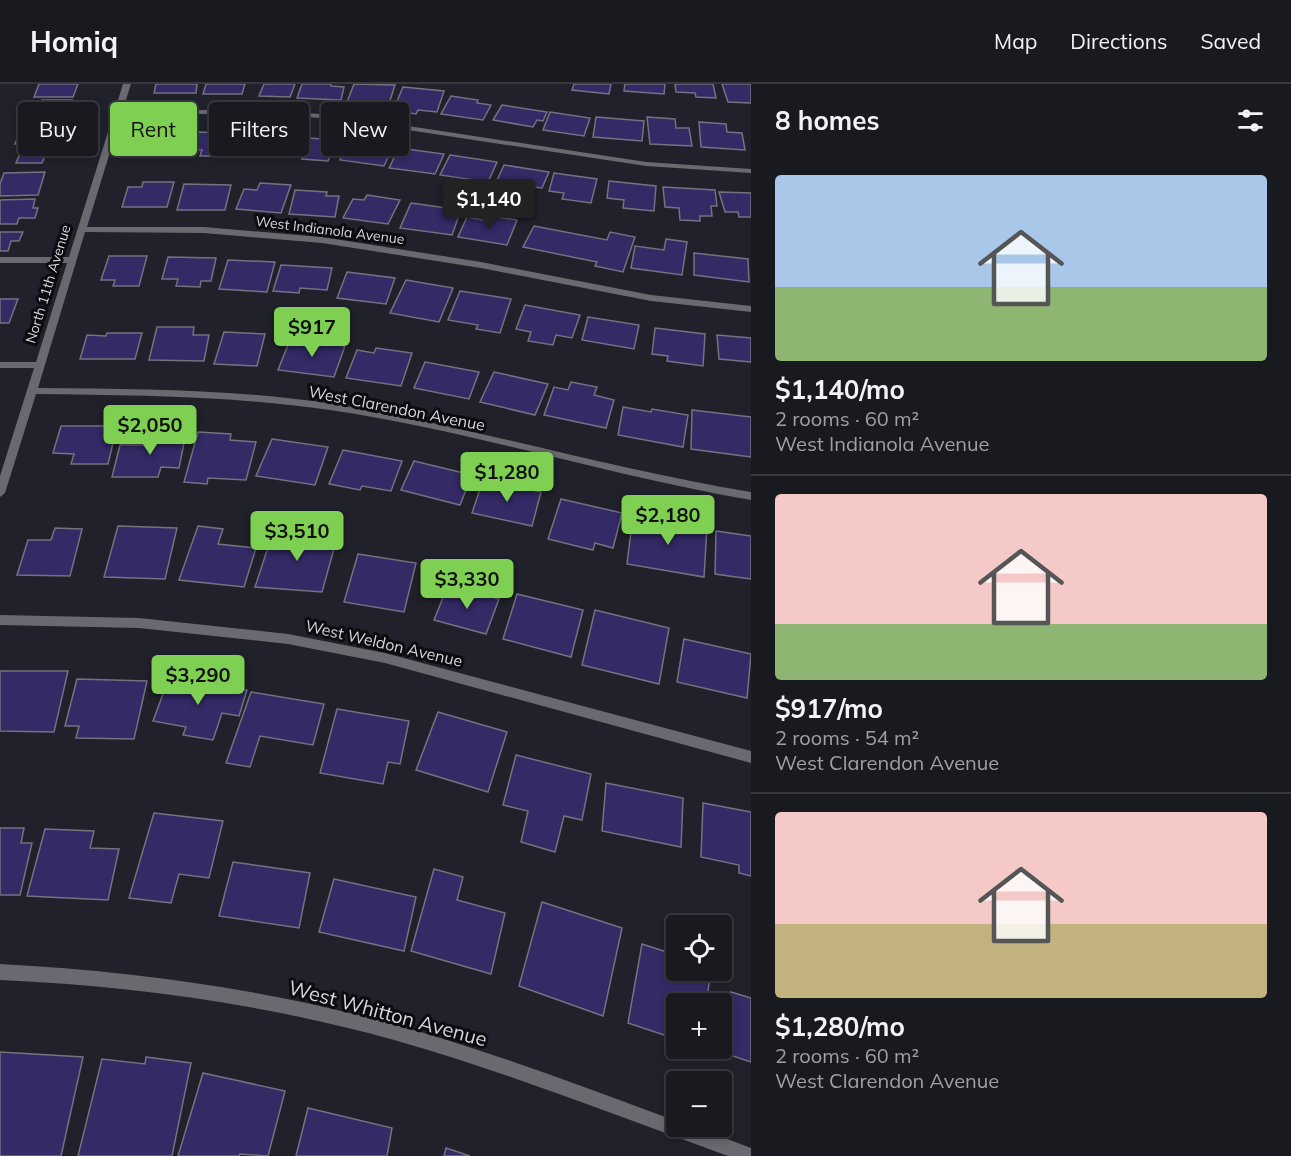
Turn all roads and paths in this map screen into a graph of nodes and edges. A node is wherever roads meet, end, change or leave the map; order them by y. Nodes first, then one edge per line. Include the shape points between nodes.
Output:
1 (127, 84) edge
2 (122, 102) edge
3 (197, 112) edge
4 (110, 139) edge
5 (751, 171) edge
6 (81, 229) junction
7 (0, 260) edge
8 (71, 260) junction
9 (751, 309) edge
10 (0, 365) edge
11 (39, 365) junction
12 (31, 391) junction
13 (0, 494) edge
14 (751, 496) edge
15 (0, 620) edge
16 (751, 757) edge
17 (0, 972) edge
18 (751, 1156) edge

1 - 2 street, North 11th Avenue
3 - 5 street via 336,117 646,164
4 - 6 street, North 11th Avenue
6 - 8 street, North 11th Avenue
6 - 9 street, West Indianola Avenue via 204,230 322,240 651,298
7 - 8 street
8 - 11 street, North 11th Avenue
10 - 11 street
11 - 12 street, North 11th Avenue
12 - 13 street, North 11th Avenue
12 - 14 street, West Clarendon Avenue via 217,396 330,407
15 - 16 street, West Weldon Avenue via 139,623 288,639 385,658
17 - 18 street, West Whitton Avenue via 116,978 276,1004 446,1048

